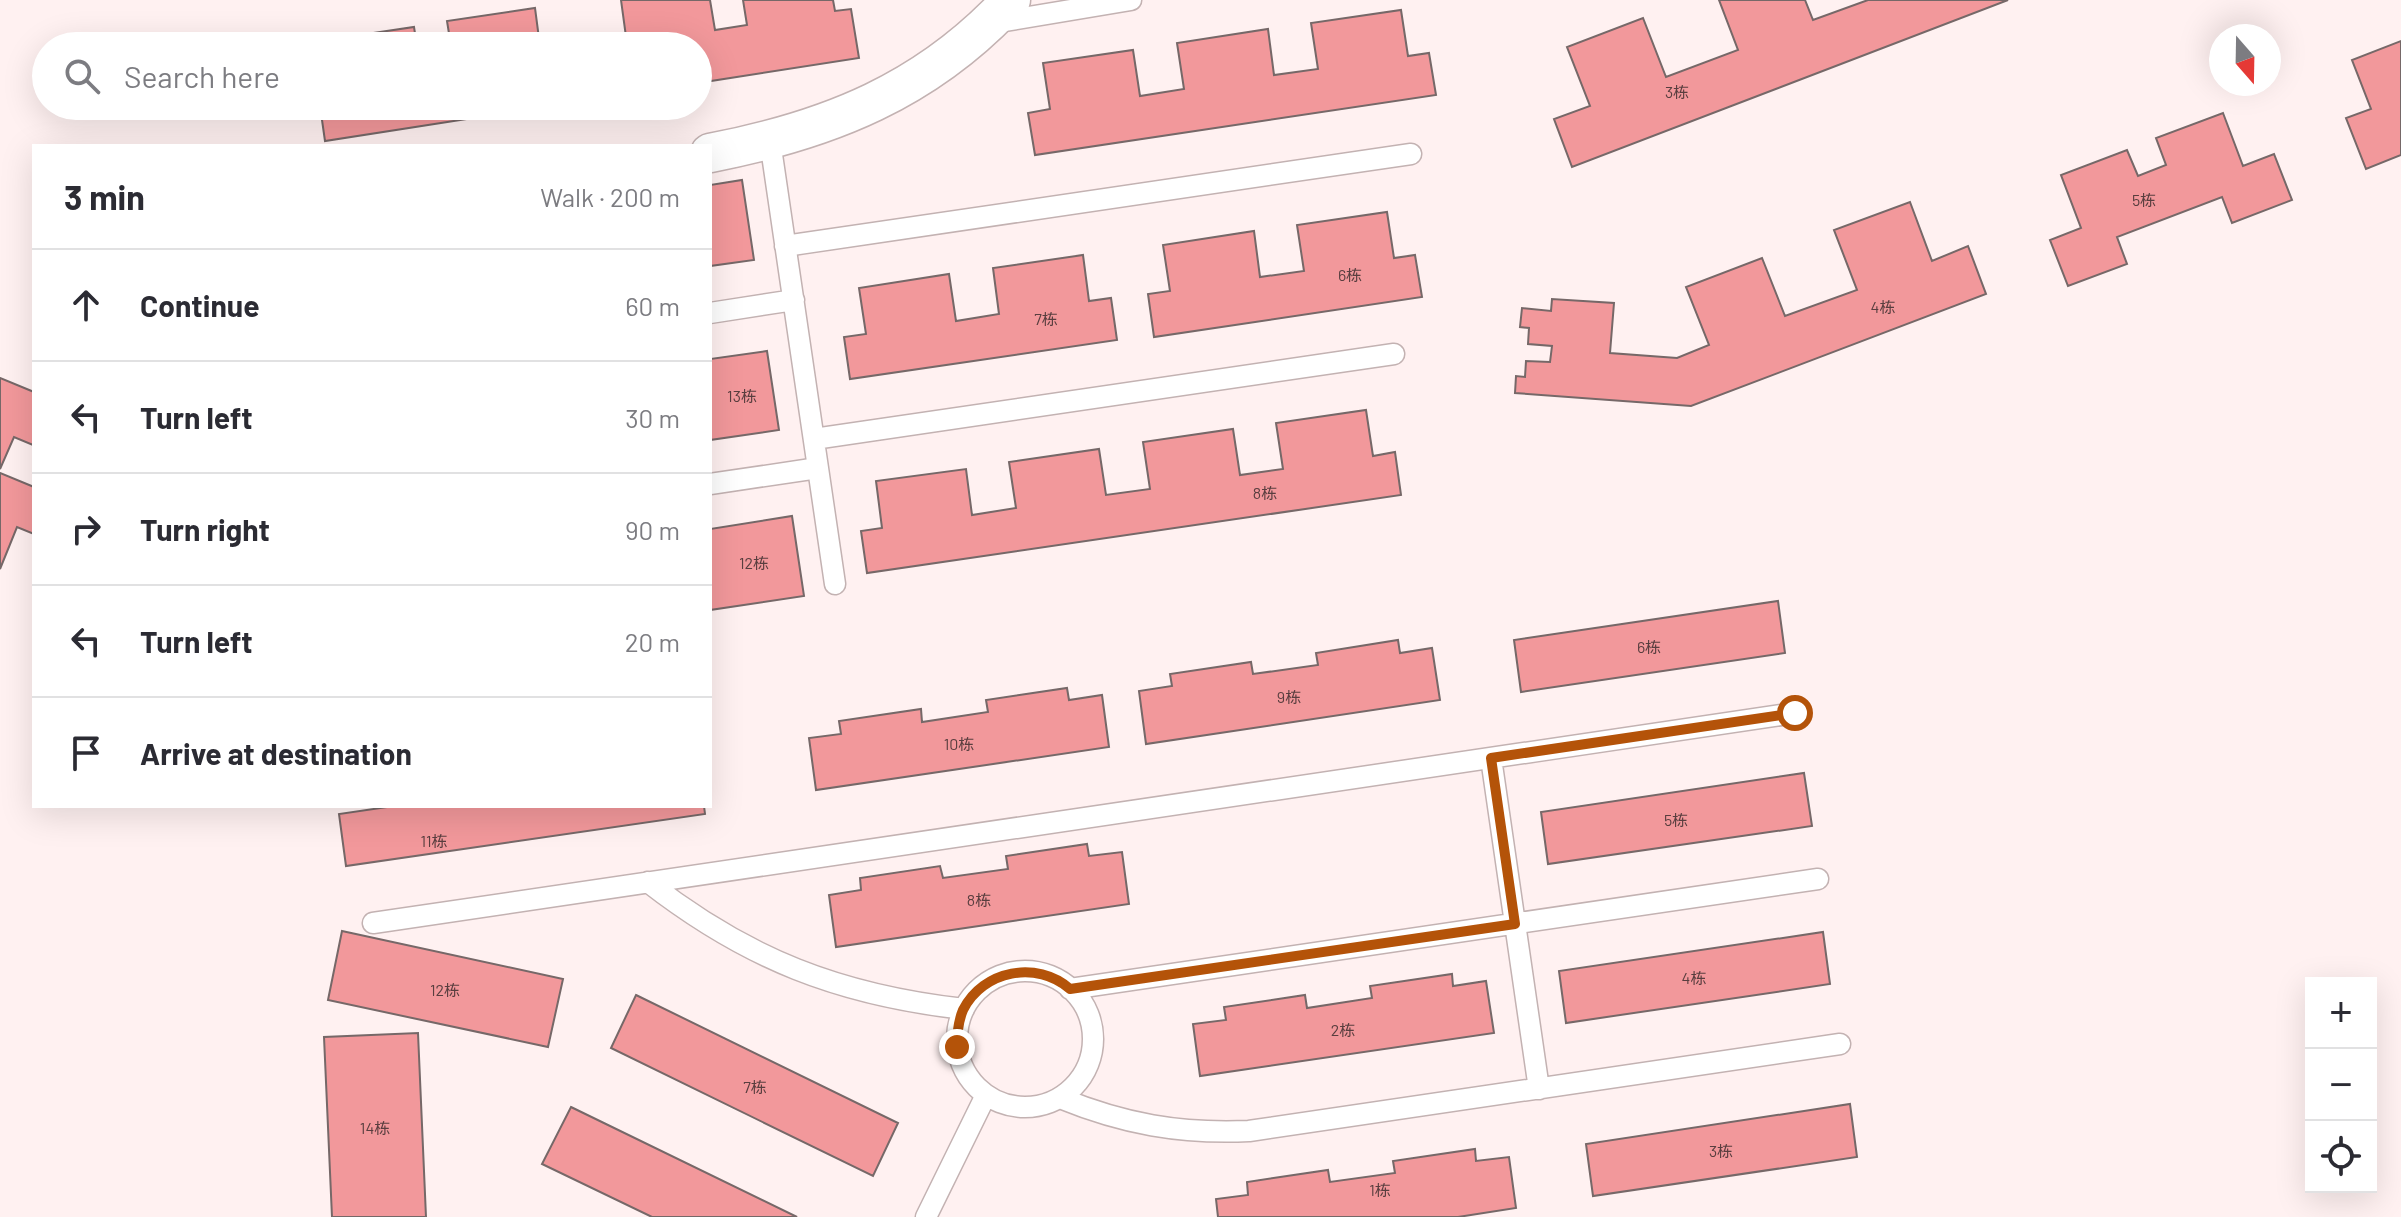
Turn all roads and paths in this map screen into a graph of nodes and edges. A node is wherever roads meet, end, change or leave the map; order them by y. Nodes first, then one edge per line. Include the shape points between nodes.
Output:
1 (1131, 0) edge
2 (1000, 12) edge
3 (770, 141) junction
4 (712, 153) edge
5 (1411, 154) dead end
6 (785, 246) junction
7 (794, 300) junction
8 (712, 313) edge
9 (1394, 354) dead end
10 (814, 439) junction
11 (818, 468) junction
12 (712, 484) edge
13 (835, 584) dead end
14 (1795, 713) dead end
15 (1491, 758) junction
16 (1818, 879) dead end
17 (648, 882) junction
18 (373, 923) dead end
19 (1515, 924) junction
20 (1070, 989) junction
21 (964, 1009) junction
22 (1840, 1044) dead end
23 (1539, 1089) junction
24 (986, 1095) junction
25 (1060, 1098) junction
26 (926, 1217) edge

1 - 2 lane
2 - 3 street via 923,75 850,115
3 - 4 street
3 - 6 lane
5 - 6 lane
6 - 7 lane
7 - 8 lane
7 - 10 lane
9 - 10 lane
10 - 11 lane
11 - 12 lane
11 - 13 lane
14 - 15 lane
15 - 17 lane
15 - 19 lane
16 - 19 lane
17 - 18 lane
17 - 21 lane via 729,938 818,979 914,1003
19 - 20 lane
19 - 23 lane
20 - 21 lane via 1046,974 1008,973 975,993
20 - 25 lane via 1088,1013 1092,1051 1086,1069
21 - 24 lane via 957,1047 962,1066
22 - 23 lane
23 - 25 lane via 1210,1133 1133,1123
24 - 25 lane via 1022,1107
24 - 26 lane

